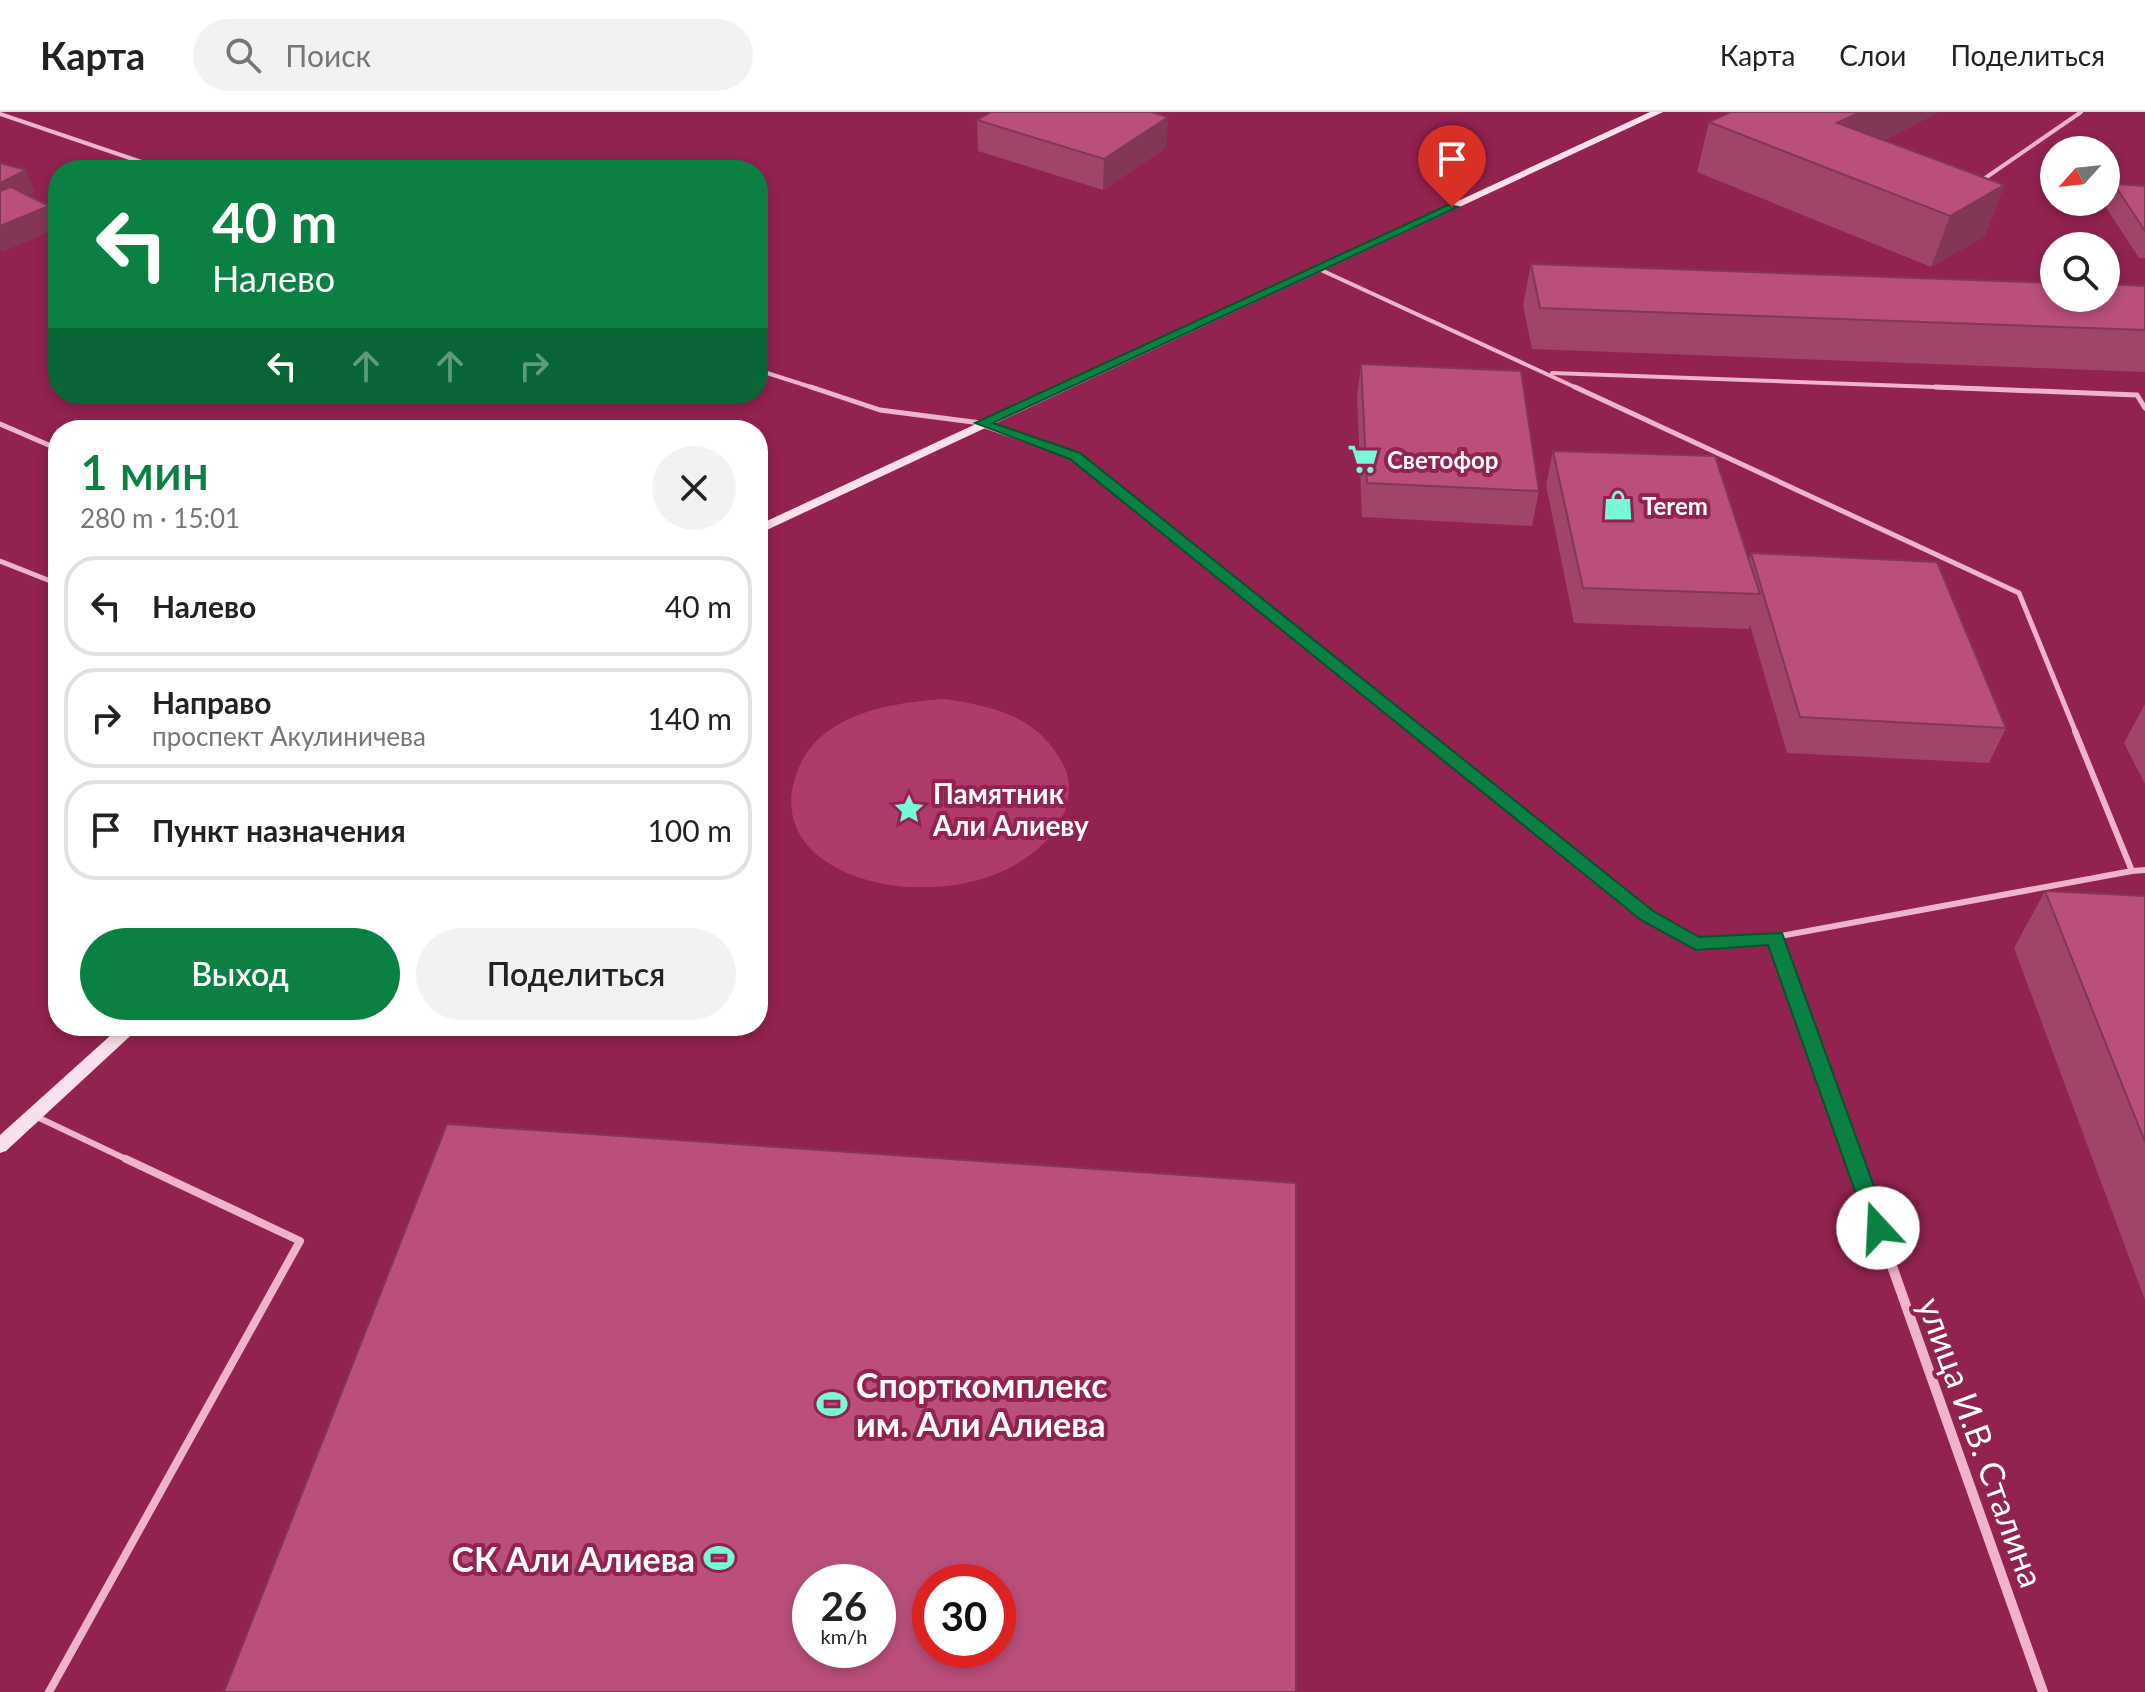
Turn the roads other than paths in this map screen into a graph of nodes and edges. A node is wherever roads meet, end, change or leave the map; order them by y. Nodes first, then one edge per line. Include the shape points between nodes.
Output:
1 (2081, 112) edge
2 (1651, 113) edge
3 (0, 114) edge
4 (136, 160) edge
5 (1969, 189) edge
6 (1321, 270) junction
7 (768, 373) edge
8 (1548, 373) junction
9 (2145, 408) edge
10 (981, 423) junction
11 (0, 424) edge
12 (48, 445) edge
13 (768, 525) edge
14 (0, 561) edge
15 (48, 580) edge
16 (2145, 870) edge
17 (2132, 871) junction
18 (1775, 937) junction
19 (121, 1036) edge
20 (33, 1115) junction
21 (0, 1146) edge
22 (49, 1692) edge
23 (2043, 1692) edge

1 - 5 lane
2 - 6 main road
3 - 4 lane
6 - 8 lane
6 - 10 main road
7 - 10 lane via 880,410
8 - 9 lane via 2137,395
8 - 17 lane via 2019,593
10 - 13 main road
10 - 18 street via 1075,456 1647,916 1696,944
11 - 12 lane
14 - 15 lane
16 - 17 lane
17 - 18 lane
18 - 23 street, улица И.В. Сталина
19 - 20 main road
20 - 21 main road
20 - 22 lane via 300,1241

